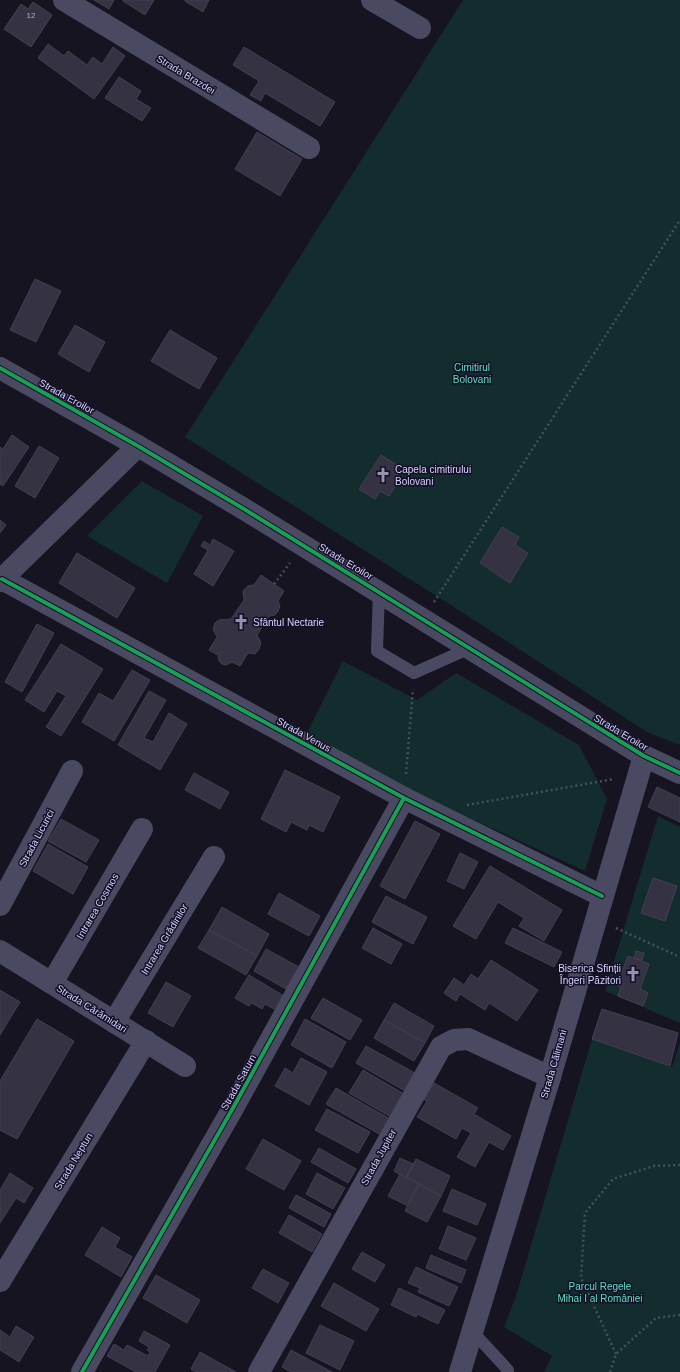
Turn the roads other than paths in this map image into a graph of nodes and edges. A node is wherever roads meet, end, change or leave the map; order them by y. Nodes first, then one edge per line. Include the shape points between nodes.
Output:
1 (64, 0) edge
2 (372, 0) edge
3 (420, 28) dead end
4 (309, 148) dead end
5 (0, 368) edge
6 (138, 446) junction
7 (1, 580) edge
8 (379, 591) junction
9 (470, 648) junction
10 (644, 756) junction
11 (72, 771) dead end
12 (680, 774) edge
13 (404, 798) junction
14 (142, 829) dead end
15 (214, 857) dead end
16 (602, 896) junction
17 (0, 905) edge
18 (0, 950) edge
19 (52, 983) junction
20 (114, 1022) junction
21 (146, 1041) junction
22 (185, 1066) dead end
23 (550, 1077) junction
24 (0, 1281) edge
25 (472, 1331) junction
26 (82, 1372) edge
27 (259, 1372) edge
28 (460, 1372) edge
29 (508, 1372) edge

1 - 4 street, Strada Brazdei
2 - 3 street
5 - 6 street, Strada Eroilor
6 - 7 street
6 - 8 street, Strada Eroilor
7 - 13 street, Strada Venus
8 - 9 street, Strada Eroilor
8 - 9 lane via 376,650 414,673
9 - 10 street, Strada Eroilor
10 - 12 street, Strada Eroilor
10 - 16 street, Strada Călimani
11 - 17 street, Strada Licurici
13 - 16 street, Strada Venus
13 - 26 street, Strada Saturn via 233,1108
14 - 19 street, Intrarea Cosmos
15 - 20 street, Intrarea Grădinilor
16 - 23 street, Strada Călimani
18 - 19 street, Strada Cărămidari
19 - 20 street, Strada Cărămidari
20 - 21 street, Strada Cărămidari
21 - 22 street, Strada Cărămidari
21 - 24 street, Strada Neptun
23 - 25 street, Strada Călimani
23 - 27 street, Strada Jupiter via 468,1039 454,1040 441,1047
25 - 28 street, Strada Călimani
25 - 29 lane

